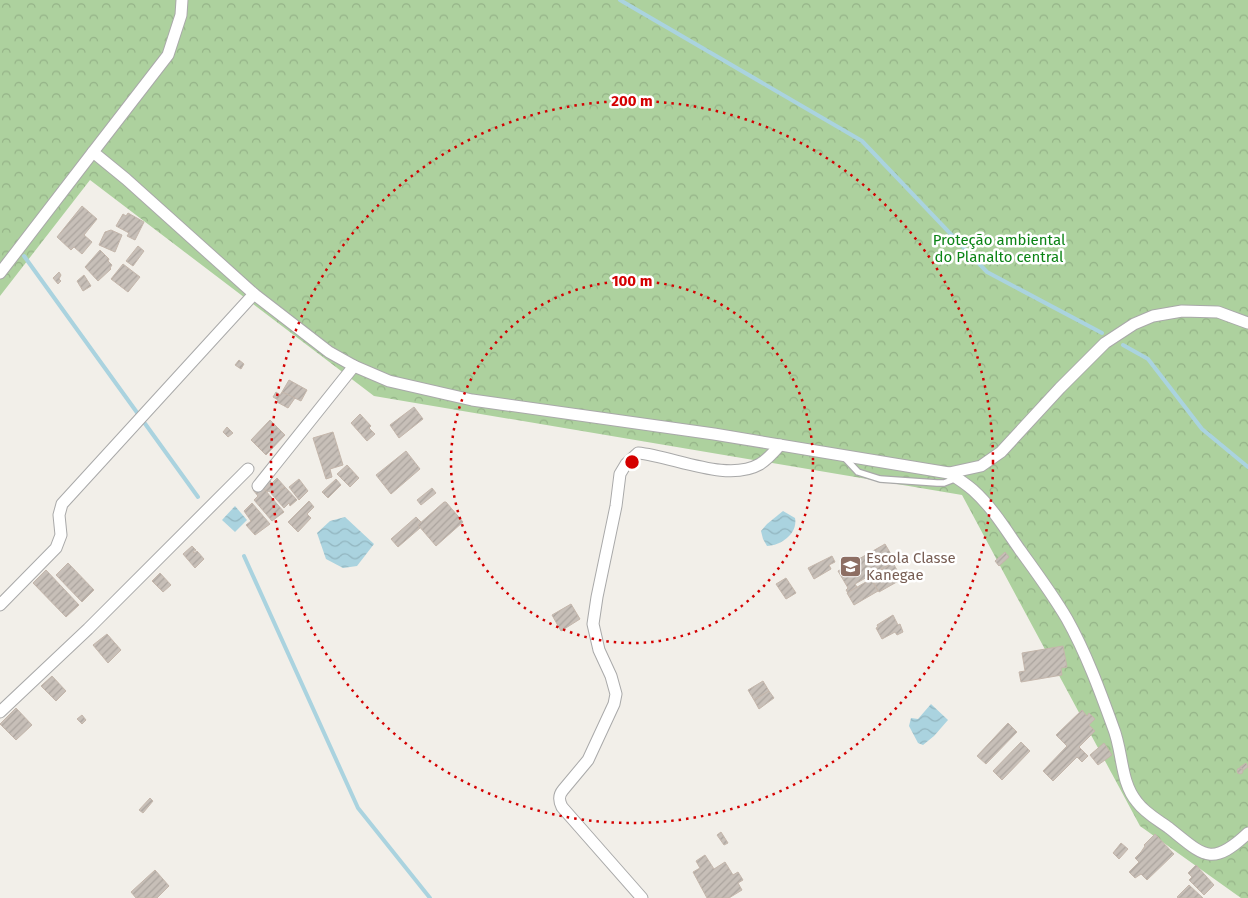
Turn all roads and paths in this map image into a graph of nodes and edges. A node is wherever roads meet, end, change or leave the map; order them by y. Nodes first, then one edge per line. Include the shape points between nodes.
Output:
1 (182, 0) edge
2 (93, 152) junction
3 (0, 273) edge
4 (254, 294) junction
5 (1248, 323) edge
6 (354, 366) junction
7 (780, 445) junction
8 (843, 456) junction
9 (248, 469) dead end
10 (953, 475) junction
11 (258, 486) dead end
12 (0, 605) edge
13 (0, 712) edge
14 (1248, 833) edge
15 (642, 898) edge

1 - 2 street via 181,15 168,55
2 - 3 street
2 - 4 street
4 - 6 street via 329,352
4 - 12 street via 62,504 59,515 61,535 56,548
5 - 10 street via 1218,312 1182,311 1153,316 1134,324 1105,343 1001,452 981,466
6 - 7 street via 389,381 472,400
6 - 11 street
7 - 8 street
7 - 15 street via 758,465 742,470 710,468 638,453 620,474 593,624 616,694 588,760 560,794 559,801
8 - 10 street
8 - 10 lane via 858,472 880,479 944,483
9 - 13 street
10 - 14 street via 988,505 1067,619 1116,734 1125,777 1136,802 1204,854 1220,854

